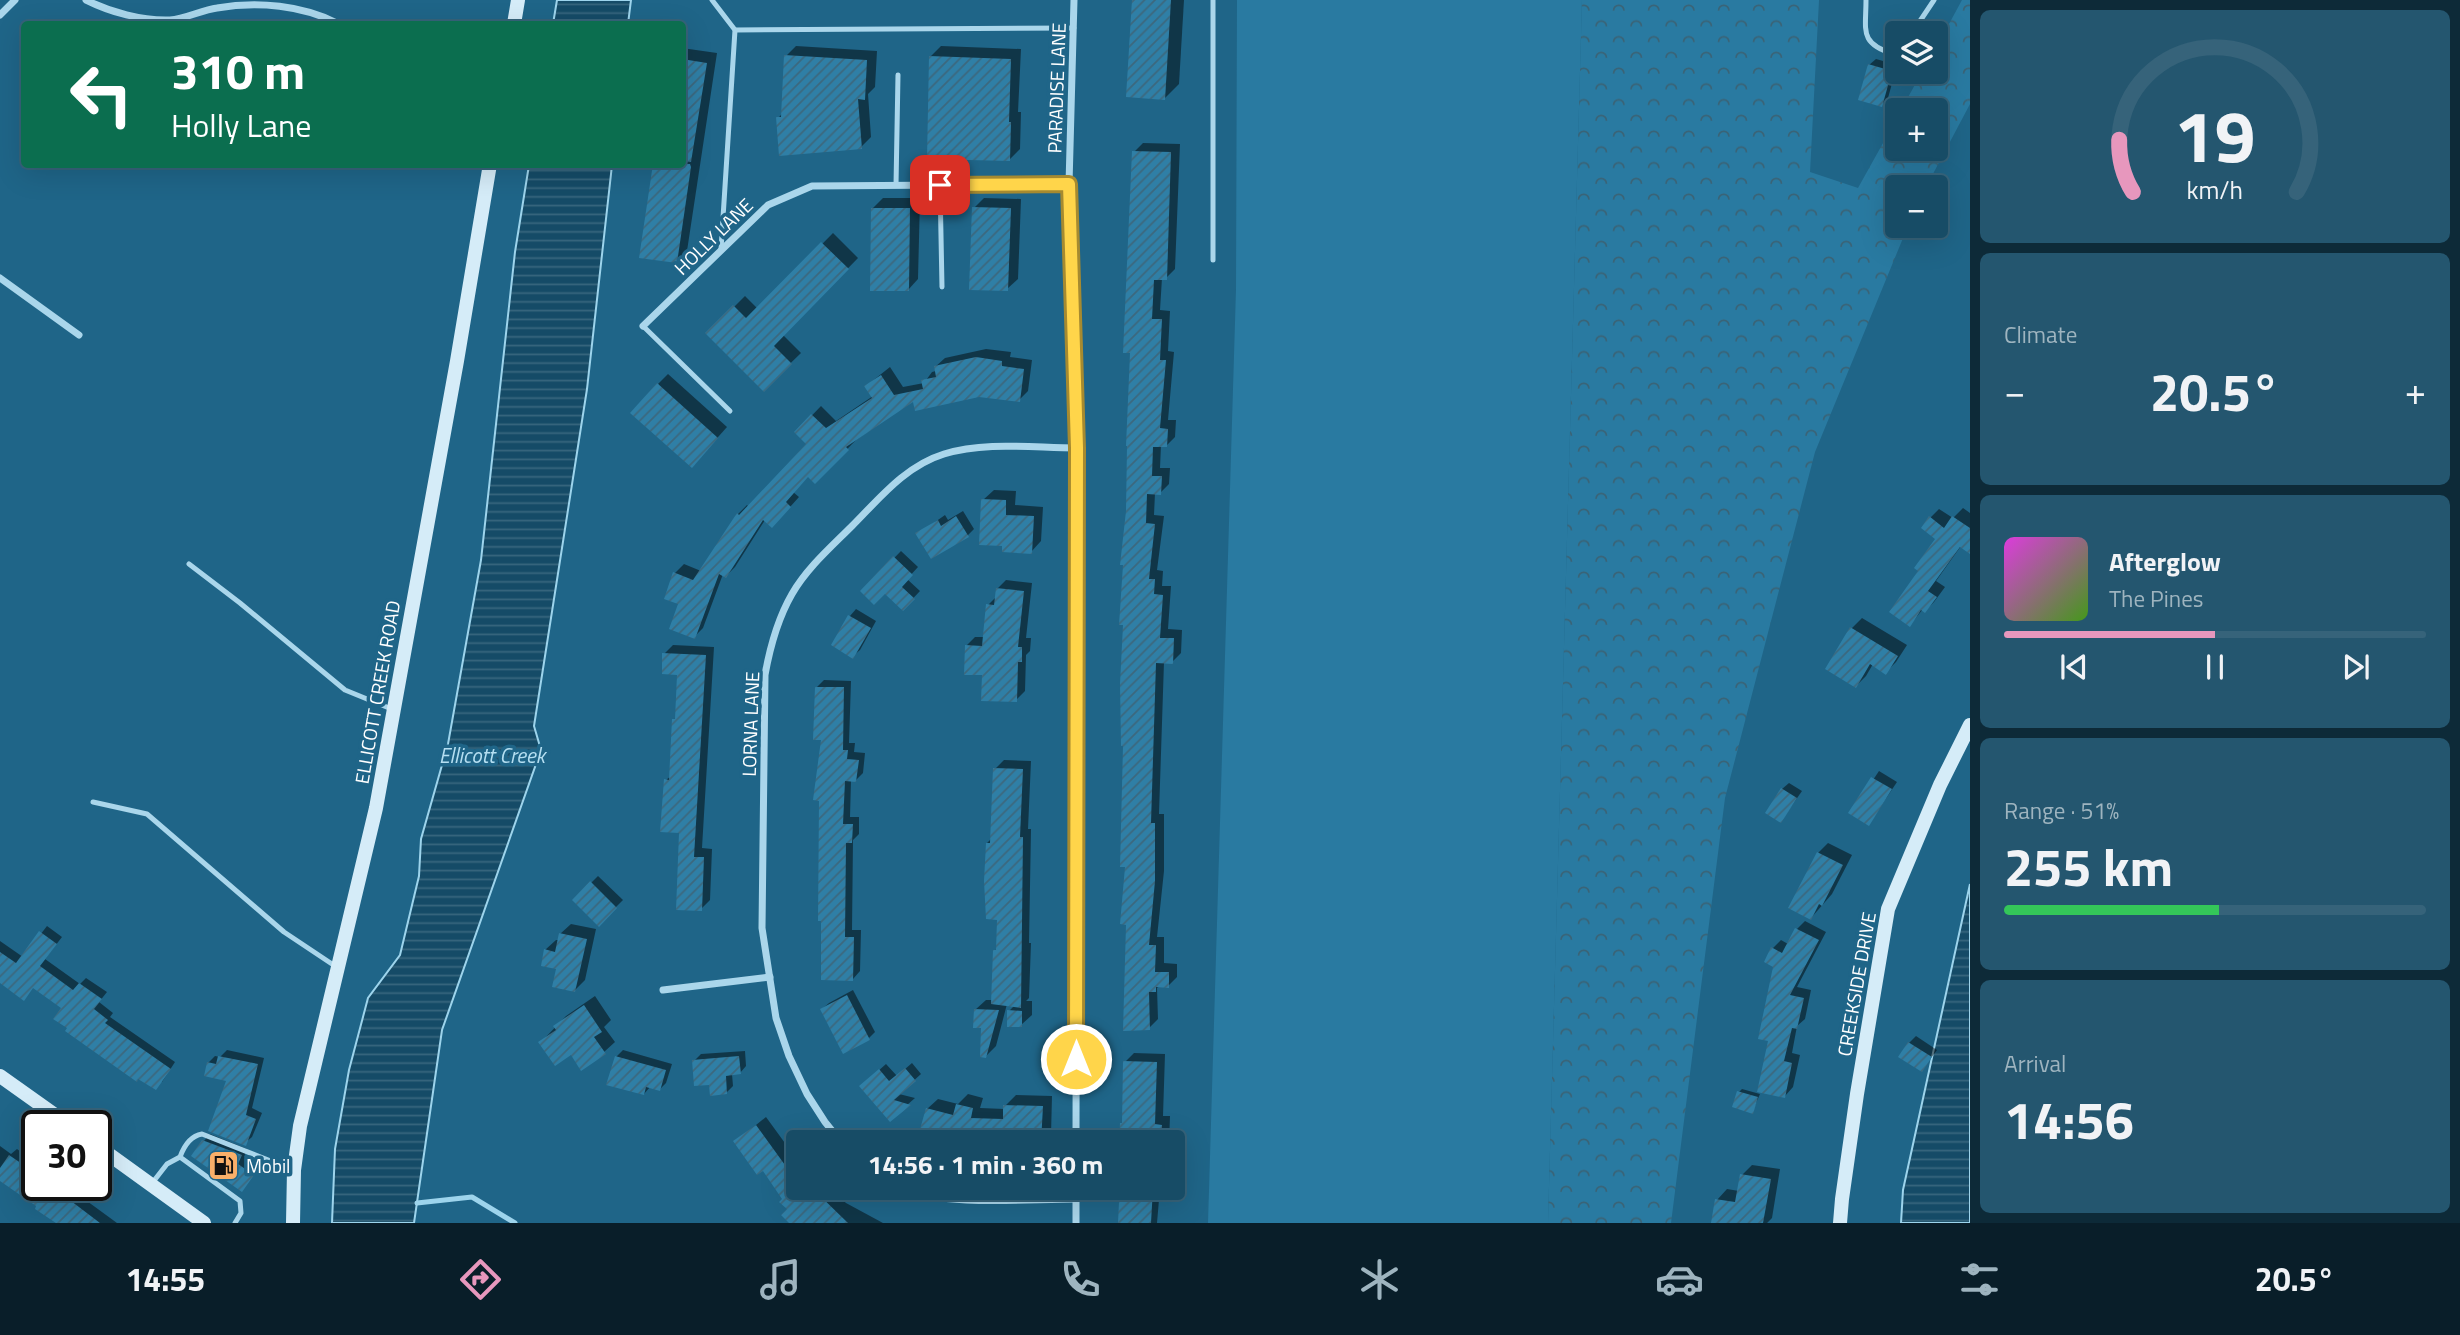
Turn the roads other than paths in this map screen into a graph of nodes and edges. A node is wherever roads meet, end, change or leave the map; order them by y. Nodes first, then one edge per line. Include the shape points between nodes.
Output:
1 (15, 0) edge
2 (86, 0) edge
3 (518, 0) edge
4 (712, 0) edge
5 (1074, 0) edge
6 (1213, 0) edge
7 (1866, 0) edge
8 (1934, 0) edge
9 (0, 15) edge
10 (331, 21) edge
11 (514, 21) edge
12 (1920, 21) edge
13 (1074, 28) junction
14 (735, 30) junction
15 (1885, 52) edge
16 (898, 75) dead end
17 (489, 168) edge
18 (1069, 184) junction
19 (896, 185) junction
20 (940, 185) junction
21 (721, 253) junction
22 (1213, 260) dead end
23 (0, 278) edge
24 (942, 287) dead end
25 (643, 326) joint
26 (79, 335) dead end
27 (730, 411) dead end
28 (1077, 448) junction
29 (189, 564) dead end
30 (394, 710) junction
31 (1970, 725) edge
32 (93, 802) dead end
33 (338, 968) junction
34 (770, 977) junction
35 (663, 990) dead end
36 (0, 1076) edge
37 (48, 1110) edge
38 (833, 1130) edge
39 (1076, 1130) edge
40 (112, 1156) edge
41 (180, 1157) junction
42 (294, 1170) junction
43 (151, 1184) junction
44 (1076, 1200) edge
45 (204, 1223) edge
46 (235, 1223) edge
47 (293, 1223) edge
48 (1076, 1223) edge
49 (1840, 1223) edge

1 - 9 street
2 - 10 street via 146,18 172,20 250,5 281,6
3 - 11 street
4 - 14 lane
5 - 13 street, PARADISE LANE
6 - 22 lane
7 - 15 lane via 1866,34 1875,48
8 - 12 lane
13 - 14 lane
13 - 18 street, PARADISE LANE
14 - 21 lane
16 - 19 lane
17 - 30 street, ELLICOTT CREEK ROAD
18 - 20 street, HOLLY LANE
18 - 28 street, PARADISE LANE
19 - 20 street, HOLLY LANE
19 - 21 street, HOLLY LANE via 812,186 768,205
20 - 24 lane
21 - 25 street, HOLLY LANE
23 - 26 street
25 - 27 lane
28 - 34 street, LORNA LANE via 974,448 943,454 918,466 899,479 811,567 792,594 771,643 765,675 762,928
28 - 39 street, PARADISE LANE
29 - 30 lane via 345,690
30 - 33 street, ELLICOTT CREEK ROAD
31 - 49 street, CREEKSIDE DRIVE via 1888,909
32 - 33 lane via 147,814 284,932
33 - 42 street, ELLICOTT CREEK ROAD
34 - 35 street
34 - 38 street, LORNA LANE via 776,1017 789,1056 807,1094
36 - 37 street
40 - 43 street
41 - 42 lane via 192,1138 202,1134
41 - 43 lane via 167,1164
41 - 46 lane via 240,1201 241,1213
42 - 47 street, ELLICOTT CREEK ROAD
43 - 45 street
44 - 48 street

